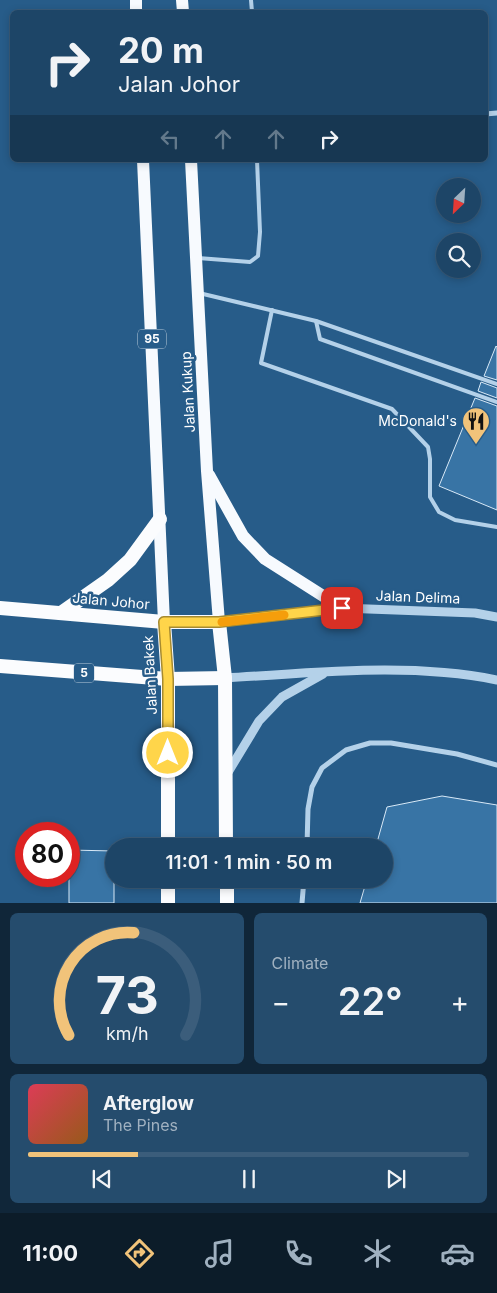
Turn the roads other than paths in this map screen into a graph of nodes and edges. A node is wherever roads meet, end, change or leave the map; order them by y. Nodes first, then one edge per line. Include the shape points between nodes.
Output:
1 (143, 162) edge
2 (191, 162) edge
3 (258, 162) edge
4 (196, 258) junction
5 (197, 292) junction
6 (272, 310) junction
7 (316, 320) junction
8 (497, 384) edge
9 (497, 402) edge
10 (207, 471) junction
11 (160, 519) junction
12 (497, 527) edge
13 (0, 608) edge
14 (342, 608) junction
15 (61, 613) junction
16 (497, 617) edge
17 (164, 622) junction
18 (219, 622) junction
19 (0, 666) edge
20 (325, 672) junction
21 (225, 678) junction
22 (168, 679) junction
23 (497, 680) edge
24 (497, 765) edge
25 (226, 776) junction
26 (168, 838) edge
27 (226, 838) edge
28 (307, 838) edge
29 (168, 888) edge
30 (227, 888) edge
31 (303, 888) edge
32 (168, 903) edge
33 (227, 903) edge
34 (302, 903) edge

1 - 11 main road, 95
2 - 4 main road, Jalan Kukup
3 - 4 lane via 258,256 250,262
4 - 5 main road, Jalan Kukup
5 - 6 lane
5 - 10 main road, Jalan Kukup
6 - 7 lane
6 - 12 lane via 261,363 392,410 428,447 430,497 439,512 455,520
7 - 8 lane
7 - 9 lane via 320,339
10 - 14 main road via 243,536 265,559
10 - 18 main road, Jalan Kukup
11 - 15 highway via 130,560
11 - 17 main road, 95
13 - 15 highway, Jalan Johor
14 - 16 street, Jalan Delima via 475,613
14 - 18 street, Jalan Delima
15 - 17 highway, Jalan Johor
17 - 18 highway, Jalan Johor
17 - 22 highway, Jalan Bakek
18 - 21 highway
19 - 22 highway, 5
20 - 21 street
20 - 23 street via 371,669 470,675
20 - 25 street via 282,697 264,715
21 - 22 highway, 5
21 - 25 highway
22 - 26 highway, Jalan Bakek
24 - 28 street via 457,754 392,743 370,743 346,750 322,768 312,787
25 - 27 highway
29 - 32 highway
30 - 33 highway
31 - 34 street

